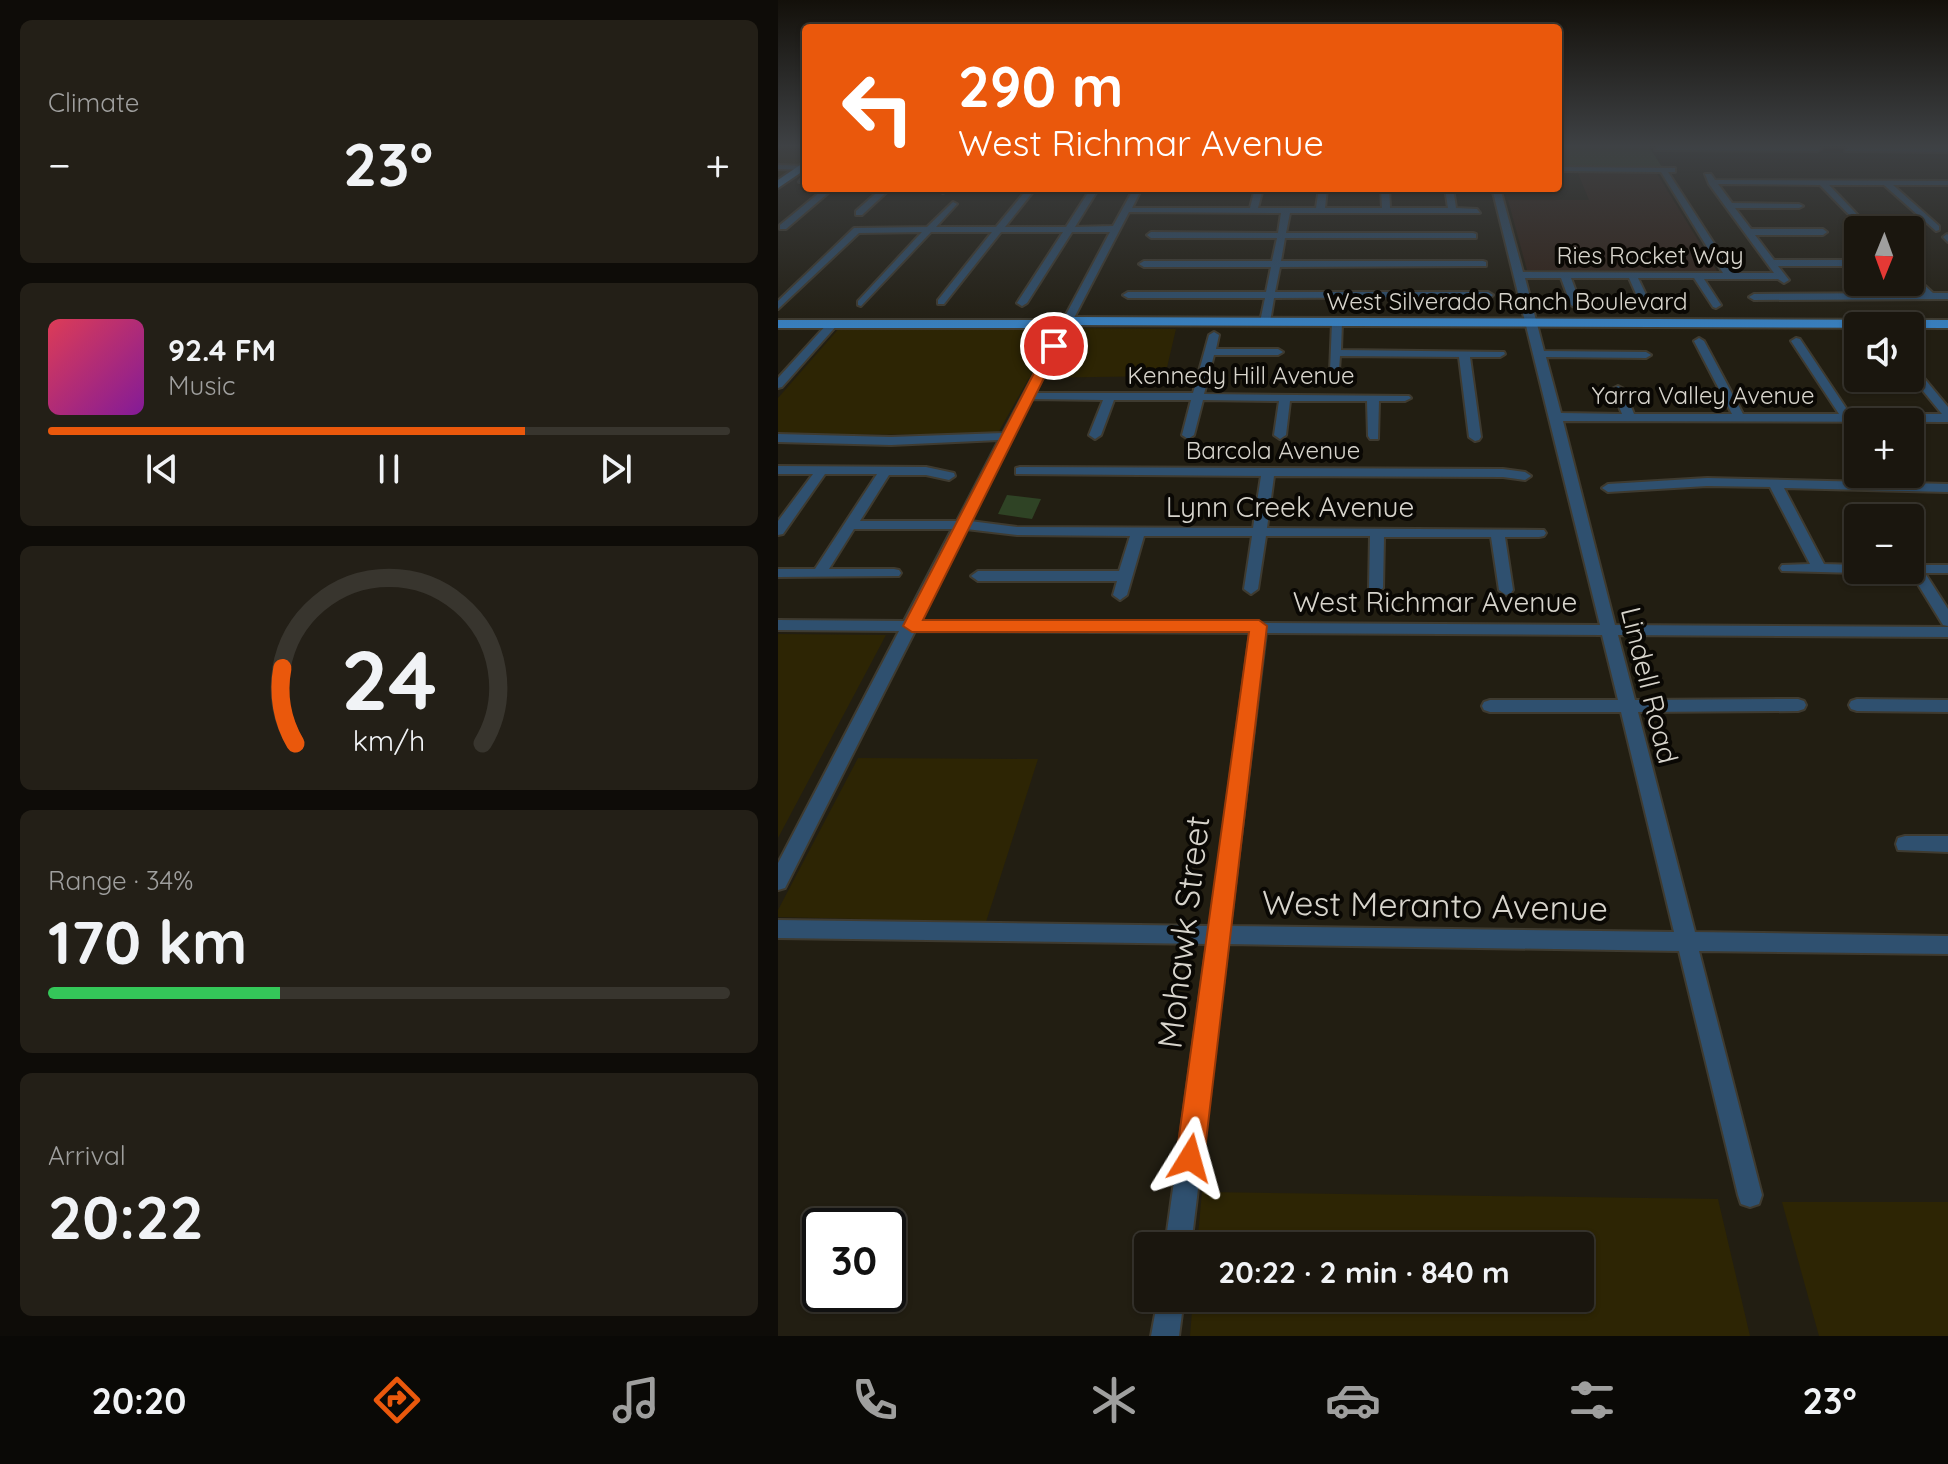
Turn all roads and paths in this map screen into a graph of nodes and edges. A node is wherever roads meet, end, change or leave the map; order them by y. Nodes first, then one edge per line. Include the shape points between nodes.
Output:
1 (808, 206) edge
2 (866, 206) edge
3 (951, 206) edge
4 (1017, 206) edge
5 (1084, 206) edge
6 (1128, 206) edge
7 (1254, 206) edge
8 (1321, 206) edge
9 (1386, 206) edge
10 (1451, 206) edge
11 (1501, 206) edge
12 (1686, 206) edge
13 (1730, 206) edge
14 (1912, 206) edge
15 (1126, 210) junction
16 (1253, 211) junction
17 (1286, 211) junction
18 (1320, 211) junction
19 (1386, 211) junction
20 (1452, 211) junction
21 (1477, 211) dead end
22 (859, 213) dead end
23 (783, 227) dead end
24 (1000, 228) junction
25 (1936, 228) dead end
26 (1070, 229) junction
27 (1115, 229) junction
28 (930, 230) junction
29 (1749, 232) junction
30 (1823, 232) dead end
31 (1151, 235) dead end
32 (1281, 235) junction
33 (1473, 236) dead end
34 (1771, 263) junction
35 (1844, 263) edge
36 (1144, 264) dead end
37 (1276, 264) junction
38 (1483, 264) dead end
39 (1518, 275) junction
40 (1565, 275) junction
41 (1632, 275) junction
42 (1697, 275) junction
43 (1730, 276) junction
44 (1781, 276) junction
45 (1924, 290) edge
46 (1270, 294) junction
47 (1128, 295) dead end
48 (1488, 295) dead end
49 (1930, 296) junction
50 (1948, 296) edge
51 (1754, 297) dead end
52 (1796, 298) junction
53 (941, 302) dead end
54 (861, 303) dead end
55 (1022, 303) dead end
56 (1576, 305) dead end
57 (1646, 305) dead end
58 (1716, 305) dead end
59 (778, 306) edge
60 (778, 318) edge
61 (1066, 321) junction
62 (1265, 322) junction
63 (1337, 322) junction
64 (1531, 323) junction
65 (778, 324) edge
66 (833, 324) junction
67 (1948, 324) edge
68 (1214, 335) dead end
69 (1699, 341) dead end
70 (1796, 341) dead end
71 (1209, 352) junction
72 (1278, 352) dead end
73 (1335, 353) junction
74 (1464, 354) junction
75 (1500, 354) dead end
76 (1540, 354) junction
77 (1646, 355) dead end
78 (1334, 370) dead end
79 (778, 385) edge
80 (1924, 386) edge
81 (1618, 389) dead end
82 (1029, 396) junction
83 (1110, 396) junction
84 (1198, 397) junction
85 (1285, 397) junction
86 (1373, 397) junction
87 (1405, 398) dead end
88 (1844, 413) edge
89 (1924, 416) edge
90 (1948, 416) edge
91 (1554, 417) junction
92 (1629, 417) junction
93 (1739, 417) junction
94 (1844, 418) edge
95 (1095, 435) dead end
96 (1188, 435) dead end
97 (1280, 435) dead end
98 (1009, 436) junction
99 (1374, 436) dead end
100 (1475, 437) dead end
101 (778, 438) edge
102 (778, 470) edge
103 (822, 470) junction
104 (886, 470) junction
105 (1020, 471) dead end
106 (1268, 472) junction
107 (949, 476) dead end
108 (1525, 476) dead end
109 (1774, 482) junction
110 (1608, 488) dead end
111 (1948, 488) edge
112 (854, 520) junction
113 (965, 521) junction
114 (778, 531) edge
115 (1138, 531) junction
116 (1259, 531) junction
117 (1377, 532) junction
118 (1497, 532) junction
119 (1539, 533) dead end
120 (1787, 568) dead end
121 (1819, 568) junction
122 (1844, 569) edge
123 (1924, 569) edge
124 (1948, 569) edge
125 (778, 573) edge
126 (819, 573) junction
127 (894, 573) dead end
128 (978, 576) dead end
129 (1125, 576) junction
130 (1922, 584) edge
131 (1376, 588) dead end
132 (1251, 589) dead end
133 (1506, 590) dead end
134 (1120, 595) dead end
135 (1948, 621) edge
136 (778, 625) edge
137 (912, 626) junction
138 (1259, 626) junction
139 (1607, 629) junction
140 (1948, 632) edge
141 (1798, 705) dead end
142 (1857, 705) dead end
143 (1490, 706) dead end
144 (1626, 706) junction
145 (1948, 706) edge
146 (1905, 844) dead end
147 (1947, 846) edge
148 (778, 882) edge
149 (778, 929) edge
150 (1217, 934) junction
151 (1685, 940) junction
152 (1948, 945) edge
153 (1750, 1195) dead end
154 (1180, 1232) edge
155 (1169, 1312) edge
156 (1165, 1336) edge

1 - 23 street
2 - 22 street
3 - 28 street
4 - 24 street
5 - 26 street
6 - 15 street
7 - 16 street
8 - 18 street
9 - 19 street
10 - 20 street
11 - 39 street, Lindell Road
12 - 43 street
13 - 29 street
14 - 25 street
15 - 16 street
15 - 27 street
16 - 17 street
17 - 18 street
17 - 32 street
18 - 19 street
19 - 20 street
20 - 21 street
24 - 26 street
24 - 28 street
24 - 53 street
26 - 27 street
26 - 55 street
27 - 61 street
28 - 54 street
28 - 59 street via 857,230
29 - 30 street
29 - 34 street
31 - 32 street
32 - 33 street
32 - 37 street
34 - 35 street
34 - 44 street
36 - 37 street
37 - 38 street
37 - 46 street
39 - 40 street, Ries Rocket Way
39 - 64 street, Lindell Road
40 - 41 street, Ries Rocket Way
40 - 56 street
41 - 42 street, Ries Rocket Way
41 - 57 street
42 - 43 street, Ries Rocket Way
42 - 58 street
43 - 44 street, Ries Rocket Way
44 - 52 street
45 - 49 street
46 - 47 street
46 - 48 street
46 - 62 street
49 - 50 street
49 - 52 street
51 - 52 street
60 - 61 main road, West Silverado Ranch Boulevard
61 - 62 main road, West Silverado Ranch Boulevard
61 - 66 main road, West Silverado Ranch Boulevard
61 - 82 street
62 - 63 main road, West Silverado Ranch Boulevard
63 - 64 main road, West Silverado Ranch Boulevard
63 - 73 street
64 - 67 main road, West Silverado Ranch Boulevard
64 - 76 street, Lindell Road
65 - 66 main road, West Silverado Ranch Boulevard
66 - 79 street
68 - 71 street
69 - 93 street
70 - 88 street
71 - 72 street
71 - 84 street
73 - 74 street
73 - 78 street
74 - 75 street
74 - 100 street
76 - 77 street
76 - 91 street, Lindell Road
80 - 90 street
81 - 92 street
82 - 83 street, Kennedy Hill Avenue
82 - 98 street
83 - 84 street, Kennedy Hill Avenue
83 - 95 street
84 - 85 street, Kennedy Hill Avenue
84 - 96 street
85 - 86 street, Kennedy Hill Avenue
85 - 97 street
86 - 87 street, Kennedy Hill Avenue
86 - 99 street
89 - 90 street, Yarra Valley Avenue
91 - 92 street, Yarra Valley Avenue
91 - 139 street, Lindell Road
92 - 93 street, Yarra Valley Avenue
93 - 94 street, Yarra Valley Avenue
98 - 101 street
98 - 113 street
102 - 103 street
103 - 104 street
103 - 114 street
104 - 107 street
104 - 112 street
105 - 106 street, Barcola Avenue
106 - 108 street, Barcola Avenue
106 - 116 street
109 - 110 street
109 - 111 street
109 - 121 street
112 - 113 street, Lynn Creek Avenue
112 - 126 street
113 - 115 street, Lynn Creek Avenue via 1008,531
113 - 137 street
115 - 116 street, Lynn Creek Avenue
115 - 129 street
116 - 117 street, Lynn Creek Avenue
116 - 132 street
117 - 118 street, Lynn Creek Avenue
117 - 131 street
118 - 119 street, Lynn Creek Avenue
118 - 133 street
120 - 121 street
121 - 122 street
123 - 124 street
125 - 126 street
126 - 127 street
128 - 129 street
129 - 134 street
130 - 135 street
136 - 137 street, West Richmar Avenue
137 - 138 street, West Richmar Avenue
137 - 148 street
138 - 139 street, West Richmar Avenue
138 - 150 street, Mohawk Street
139 - 140 street, West Richmar Avenue
139 - 144 street, Lindell Road
141 - 144 street
142 - 145 street
143 - 144 street
144 - 151 street, Lindell Road
146 - 147 street
149 - 150 street, West Meranto Avenue
150 - 151 street, West Meranto Avenue
150 - 154 street, Mohawk Street
151 - 152 street, West Meranto Avenue
151 - 153 street, Lindell Road
155 - 156 street

